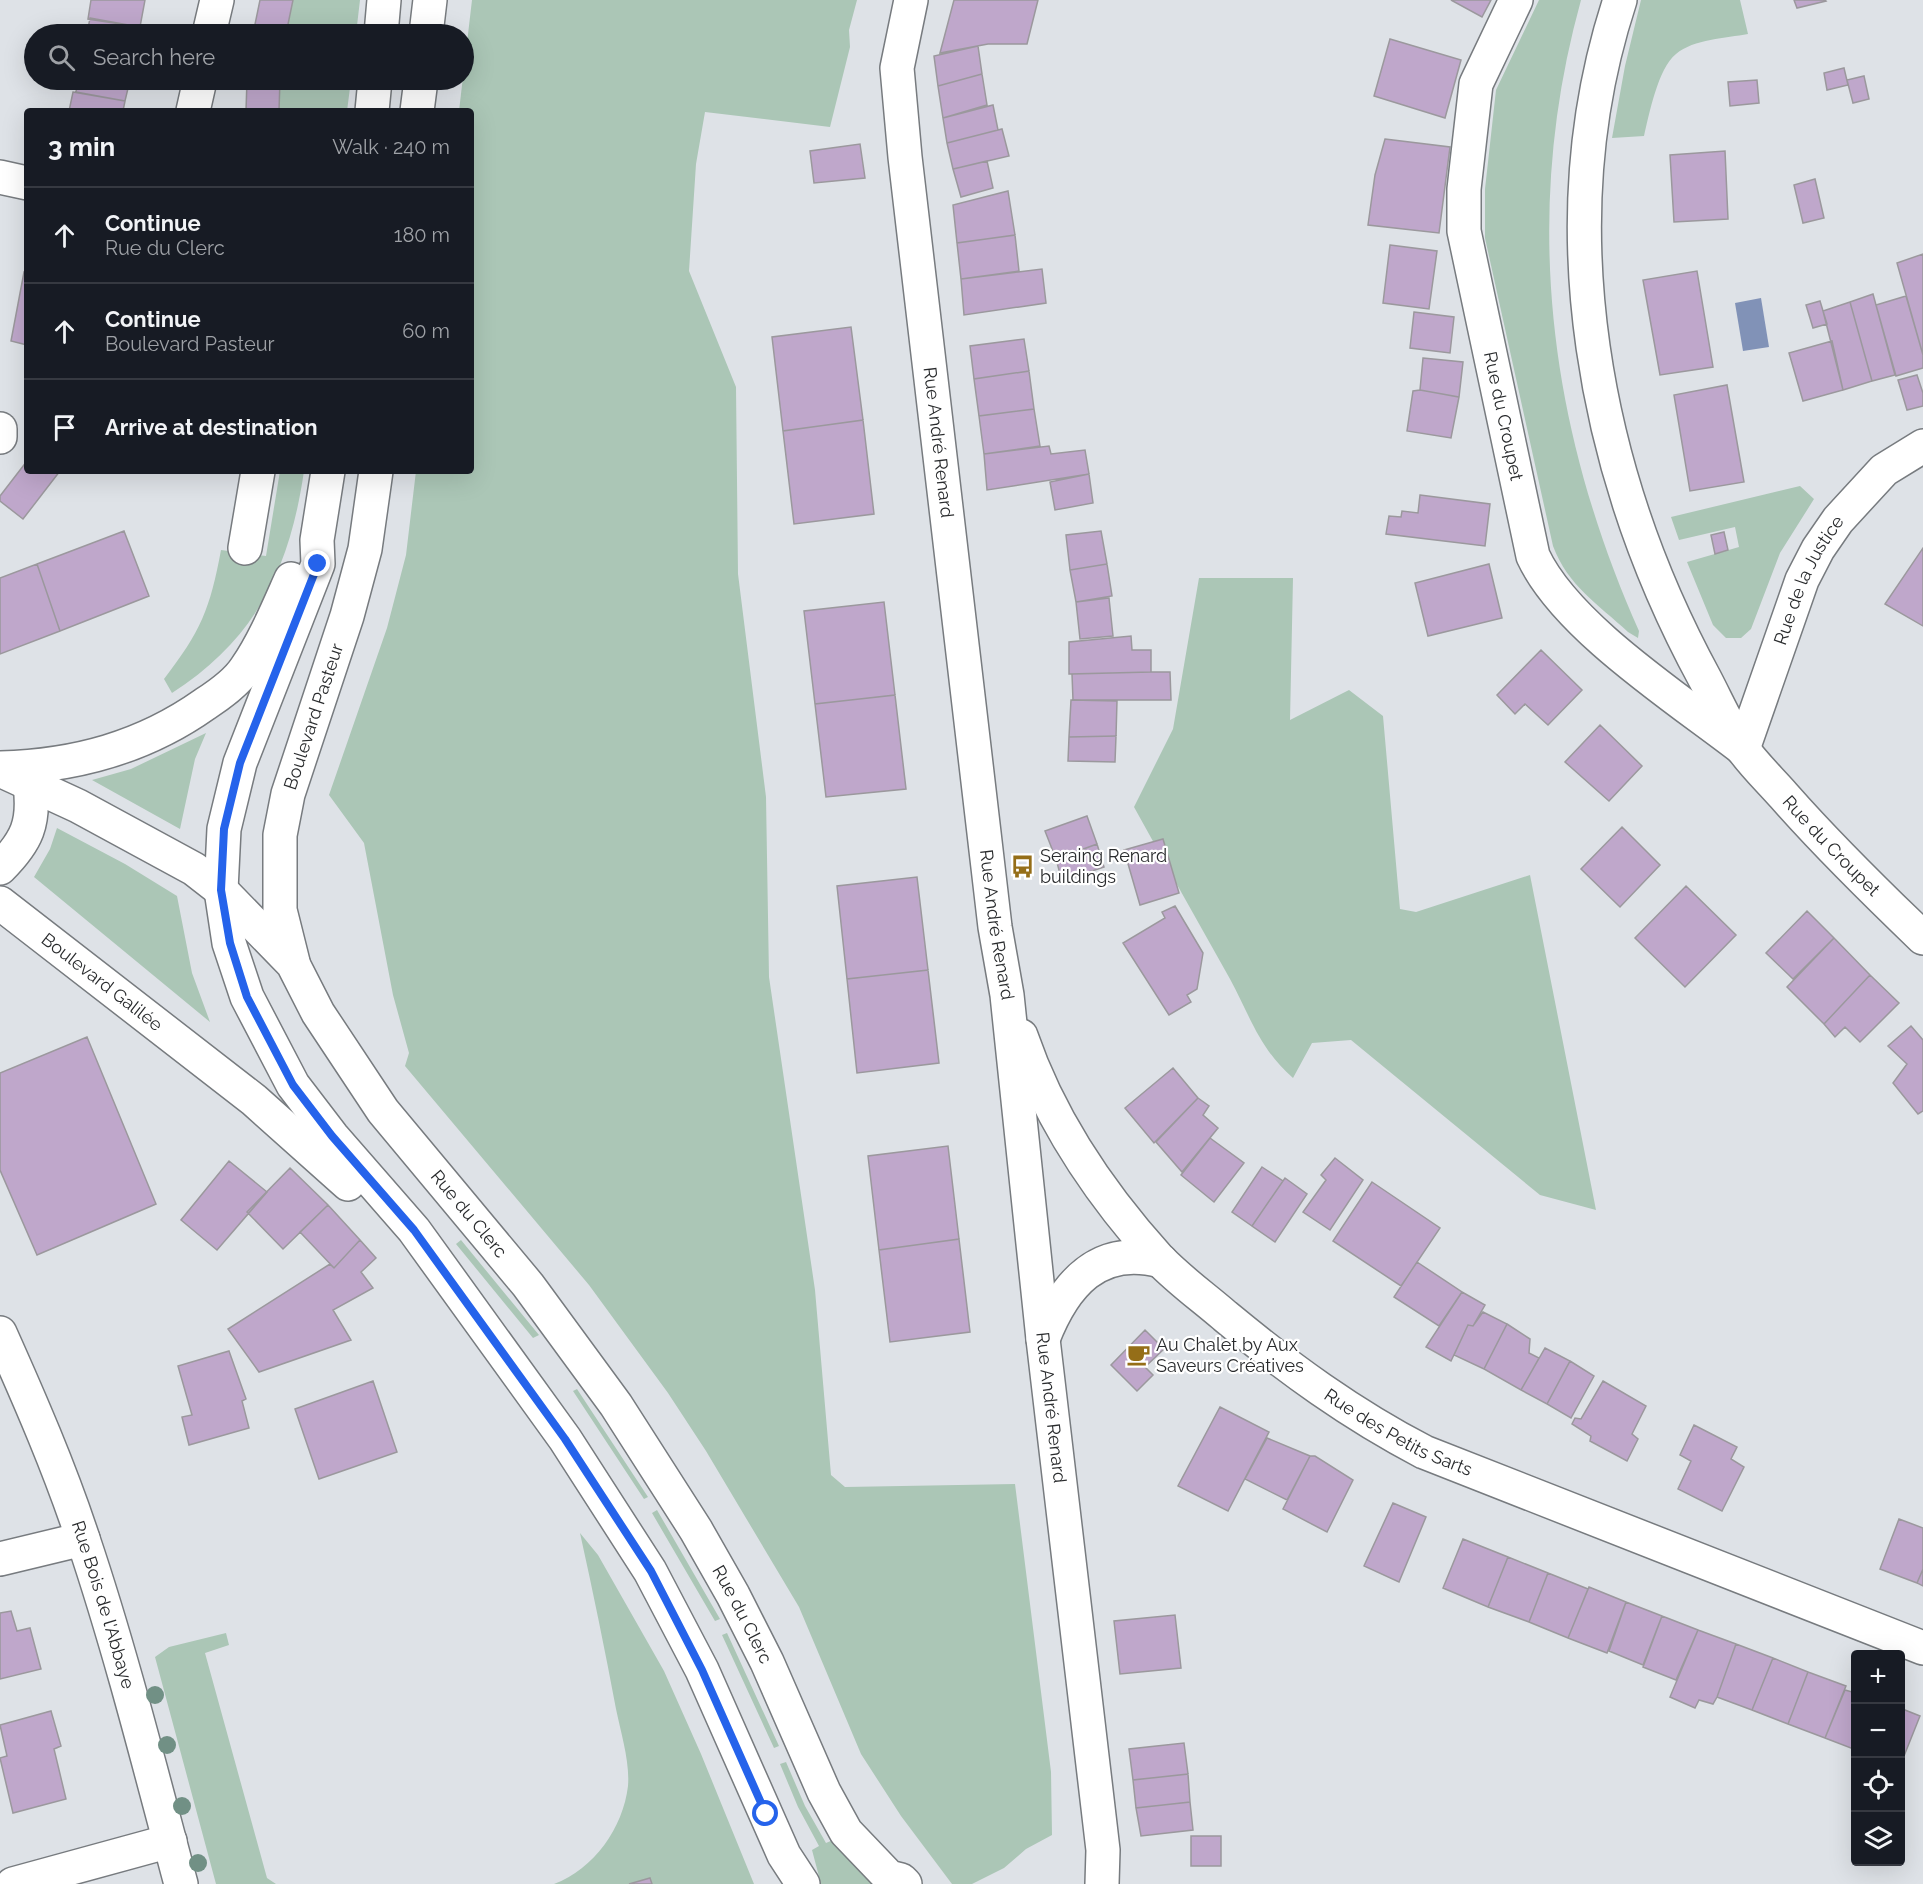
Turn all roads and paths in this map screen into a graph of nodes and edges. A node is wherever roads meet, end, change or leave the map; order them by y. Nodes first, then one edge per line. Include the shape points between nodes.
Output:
1 (217, 0) edge
2 (384, 0) edge
3 (430, 0) edge
4 (911, 0) edge
5 (1516, 0) edge
6 (1620, 0) edge
7 (211, 24) edge
8 (382, 24) edge
9 (427, 24) edge
10 (198, 90) edge
11 (374, 90) edge
12 (420, 90) edge
13 (194, 108) edge
14 (372, 108) edge
15 (417, 108) edge
16 (0, 177) edge
17 (24, 182) edge
18 (0, 429) edge
19 (0, 437) edge
20 (1923, 446) edge
21 (257, 474) edge
22 (327, 474) edge
23 (376, 474) edge
24 (316, 540) junction
25 (245, 548) dead end
26 (1743, 749) junction
27 (0, 769) edge
28 (30, 784) junction
29 (0, 868) edge
30 (221, 890) junction
31 (0, 903) edge
32 (14, 923) edge
33 (1923, 938) edge
34 (293, 964) junction
35 (1007, 995) junction
36 (414, 1230) junction
37 (1161, 1261) junction
38 (0, 1333) edge
39 (1043, 1339) junction
40 (83, 1539) junction
41 (0, 1559) edge
42 (1923, 1648) edge
43 (170, 1841) junction
44 (1102, 1850) junction
45 (800, 1881) edge
46 (13, 1884) edge
47 (181, 1884) edge
48 (905, 1884) edge
49 (1092, 1884) edge
50 (1102, 1884) edge

1 - 7 street
2 - 8 street
3 - 9 street
4 - 35 street, Rue André Renard via 897,68 905,157 994,917
5 - 26 street, Rue du Croupet via 1476,84 1463,213 1533,556 1559,598 1618,652
6 - 26 street, Rue du Croupet via 1592,124 1586,194 1588,317 1598,383 1617,467 1643,546 1676,626
10 - 13 street
11 - 14 street
12 - 15 street
16 - 17 street
18 - 19 street
20 - 26 street, Rue de la Justice via 1884,470 1838,520 1818,549 1802,580
21 - 25 street
22 - 24 street
23 - 34 street, Boulevard Pasteur via 365,549 288,794 280,835 280,910
24 - 27 street via 300,558 246,670 215,697 150,737 108,753 39,767
24 - 30 street via 318,564 232,789 224,829
26 - 33 street, Rue du Croupet via 1830,848
27 - 28 street
28 - 29 street via 31,824 22,842
28 - 30 street via 194,869
30 - 34 street, Rue du Clerc
30 - 36 street via 230,943 247,997 293,1085
31 - 32 street, Boulevard Galilée
32 - 36 street, Boulevard Galilée via 204,1060 327,1163 378,1217
34 - 48 street, Rue du Clerc via 318,1013 383,1111 528,1285 616,1405 733,1595 846,1832 889,1877
35 - 37 street, Rue des Petits Sarts via 1046,1096 1084,1162
35 - 39 street, Rue André Renard
36 - 45 street via 565,1439 651,1571 702,1670 784,1855
37 - 39 street via 1141,1256 1100,1264 1069,1288
37 - 42 street, Rue des Petits Sarts via 1283,1363 1373,1425 1424,1452
38 - 40 street, Rue Bois de l'Abbaye via 32,1404
39 - 44 street, Rue André Renard
40 - 41 street
40 - 43 street, Rue Bois de l'Abbaye
43 - 46 street
43 - 47 street, Rue Bois de l'Abbaye
44 - 49 street, Rue André Renard
44 - 50 street, Rue André Renard

